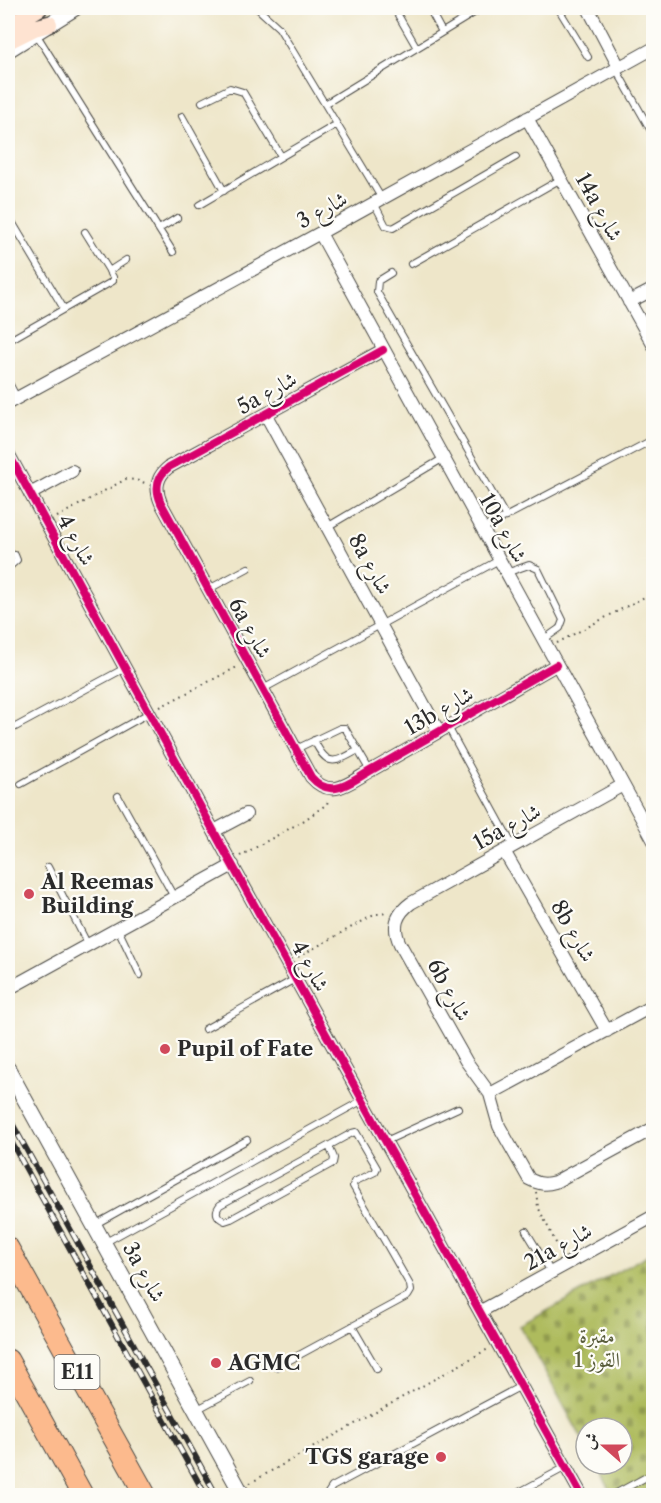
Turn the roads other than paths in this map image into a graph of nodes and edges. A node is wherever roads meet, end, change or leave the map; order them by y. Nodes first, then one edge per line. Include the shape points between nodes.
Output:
1 (39, 8) edge
2 (75, 8) edge
3 (257, 8) edge
4 (394, 8) edge
5 (429, 8) edge
6 (482, 8) edge
7 (558, 8) edge
8 (588, 8) edge
9 (8, 26) edge
10 (42, 28) junction
11 (442, 32) junction
12 (8, 41) edge
13 (417, 48) junction
14 (654, 48) edge
15 (8, 50) edge
16 (588, 57) dead end
17 (617, 68) junction
18 (8, 97) edge
19 (202, 102) dead end
20 (325, 104) junction
21 (8, 114) edge
22 (182, 116) dead end
23 (527, 118) junction
24 (337, 124) junction
25 (654, 136) edge
26 (281, 156) junction
27 (516, 157) dead end
28 (561, 179) junction
29 (224, 190) junction
30 (378, 201) junction
31 (199, 205) dead end
32 (8, 215) edge
33 (177, 218) dead end
34 (159, 230) junction
35 (85, 232) dead end
36 (320, 233) junction
37 (172, 252) dead end
38 (126, 260) dead end
39 (411, 264) dead end
40 (109, 271) junction
41 (391, 273) dead end
42 (654, 289) edge
43 (629, 302) junction
44 (64, 309) junction
45 (8, 341) edge
46 (654, 346) edge
47 (383, 350) junction
48 (8, 381) edge
49 (12, 400) edge
50 (266, 415) junction
51 (654, 439) edge
52 (8, 453) edge
53 (442, 459) junction
54 (72, 471) dead end
55 (156, 487) joint
56 (30, 494) junction
57 (506, 517) junction
58 (327, 527) junction
59 (482, 530) junction
60 (8, 554) edge
61 (499, 560) junction
62 (8, 568) edge
63 (248, 568) dead end
64 (506, 573) junction
65 (208, 590) junction
66 (380, 625) junction
67 (545, 644) junction
68 (556, 665) junction
69 (125, 668) junction
70 (263, 690) junction
71 (150, 712) junction
72 (443, 730) junction
73 (8, 731) edge
74 (314, 740) junction
75 (296, 749) junction
76 (358, 750) junction
77 (370, 771) junction
78 (21, 784) dead end
79 (623, 785) junction
80 (336, 788) joint
81 (118, 796) dead end
82 (246, 814) dead end
83 (214, 831) junction
84 (654, 841) edge
85 (508, 849) junction
86 (232, 863) junction
87 (48, 867) dead end
88 (174, 897) junction
89 (398, 916) joint
90 (118, 929) junction
91 (88, 945) junction
92 (140, 975) dead end
93 (296, 978) junction
94 (8, 989) edge
95 (654, 1005) edge
96 (205, 1029) dead end
97 (607, 1031) junction
98 (8, 1069) edge
99 (490, 1094) junction
100 (363, 1100) junction
101 (458, 1108) dead end
102 (654, 1128) edge
103 (247, 1140) dead end
104 (386, 1141) junction
105 (329, 1146) junction
106 (654, 1216) edge
107 (94, 1225) junction
108 (526, 1231) dead end
109 (104, 1243) junction
110 (8, 1248) edge
111 (551, 1272) junction
112 (481, 1311) junction
113 (352, 1326) junction
114 (8, 1360) edge
115 (277, 1367) dead end
116 (377, 1369) dead end
117 (250, 1381) dead end
118 (521, 1386) junction
119 (196, 1410) junction
120 (566, 1467) junction
121 (652, 1474) dead end
122 (241, 1492) edge
123 (83, 1496) edge
124 (146, 1496) edge
125 (326, 1496) edge
126 (512, 1496) edge
127 (582, 1496) edge
128 (611, 1496) edge

1 - 9 main road
2 - 10 street
3 - 20 lane via 279,28
4 - 13 lane
5 - 11 lane
6 - 11 lane
7 - 16 lane
8 - 17 street
10 - 12 main road
10 - 15 street
10 - 34 lane
11 - 13 lane
13 - 20 lane
14 - 17 street, شارع 3
17 - 23 street, شارع 3
17 - 25 lane
18 - 21 lane via 12,108
19 - 26 lane via 231,88 243,92
20 - 24 lane
22 - 29 lane
23 - 28 street, 14a شارع
23 - 30 street, شارع 3
24 - 26 lane
24 - 30 lane
26 - 29 lane
27 - 30 lane via 393,228 386,226
28 - 39 lane
28 - 43 street, 14a شارع
29 - 31 lane
30 - 36 street, شارع 3
32 - 44 lane
33 - 34 lane
34 - 37 lane
35 - 40 lane
36 - 47 street, 10a شارع
36 - 49 street, شارع 3
38 - 40 lane
40 - 44 lane via 113,281
41 - 57 lane via 378,281 377,292
42 - 43 street
43 - 46 street, 14a شارع
44 - 45 lane
47 - 50 street, 5a شارع
47 - 53 street, 10a شارع
48 - 49 lane
50 - 55 street, 5a شارع via 169,467
50 - 58 street, 8a شارع
51 - 57 lane
52 - 56 street, شارع 4
53 - 58 lane
53 - 59 street, 10a شارع
54 - 56 street
55 - 65 street, 6a شارع via 160,503
56 - 69 street, شارع 4
57 - 59 lane
58 - 66 street, 8a شارع
59 - 61 street, 10a شارع
60 - 62 lane via 15,555 17,560
61 - 64 street, 10a شارع
61 - 66 lane
63 - 65 lane
64 - 67 street, 10a شارع
64 - 67 lane via 529,565 538,568 563,620
65 - 70 street, 6a شارع
66 - 70 lane
66 - 72 street, 8a شارع
67 - 68 street, 10a شارع
68 - 72 street, 13b شارع
68 - 79 street, 10a شارع
69 - 71 street, شارع 4
69 - 73 lane
70 - 75 street, 6a شارع
71 - 78 lane
71 - 83 street, شارع 4
72 - 77 street, 13b شارع
72 - 85 lane
74 - 75 lane
74 - 76 lane via 321,754 330,760 339,760
74 - 76 lane via 345,728
75 - 80 street, 6a شارع via 317,783
76 - 77 lane
77 - 80 street, 13b شارع
79 - 84 street, 10a شارع
79 - 85 street, 15a شارع
81 - 88 lane
82 - 83 street
83 - 86 street, شارع 4
85 - 89 street, 15a شارع via 411,903
85 - 97 street, 8b شارع
86 - 88 street
86 - 93 street, شارع 4
87 - 91 lane
88 - 90 street
89 - 99 street, 6b شارع via 395,926 400,944 466,1061
90 - 91 street
90 - 92 lane
91 - 94 street
93 - 96 lane
93 - 100 street, شارع 4
95 - 97 street
97 - 99 street
98 - 107 street, 3a شارع
99 - 102 street via 499,1126 524,1172 537,1184 555,1182
100 - 104 street, شارع 4
100 - 109 lane
101 - 104 lane
103 - 107 lane
104 - 112 street, شارع 4
105 - 105 lane via 220,1205 217,1215 225,1221 231,1219 332,1164
105 - 113 lane via 354,1132 358,1134 377,1168 353,1186 411,1288 408,1296
106 - 111 street, 21a شارع
107 - 109 street, 3a شارع
108 - 111 lane
109 - 119 street, 3a شارع
110 - 124 highway, E11
111 - 112 street, 21a شارع
112 - 118 street, شارع 4
113 - 115 lane
113 - 116 lane
114 - 123 highway, E11
117 - 119 lane
118 - 120 street, شارع 4
118 - 125 lane via 332,1487
119 - 122 street, 3a شارع
120 - 126 lane
120 - 127 street, شارع 4
121 - 128 lane

